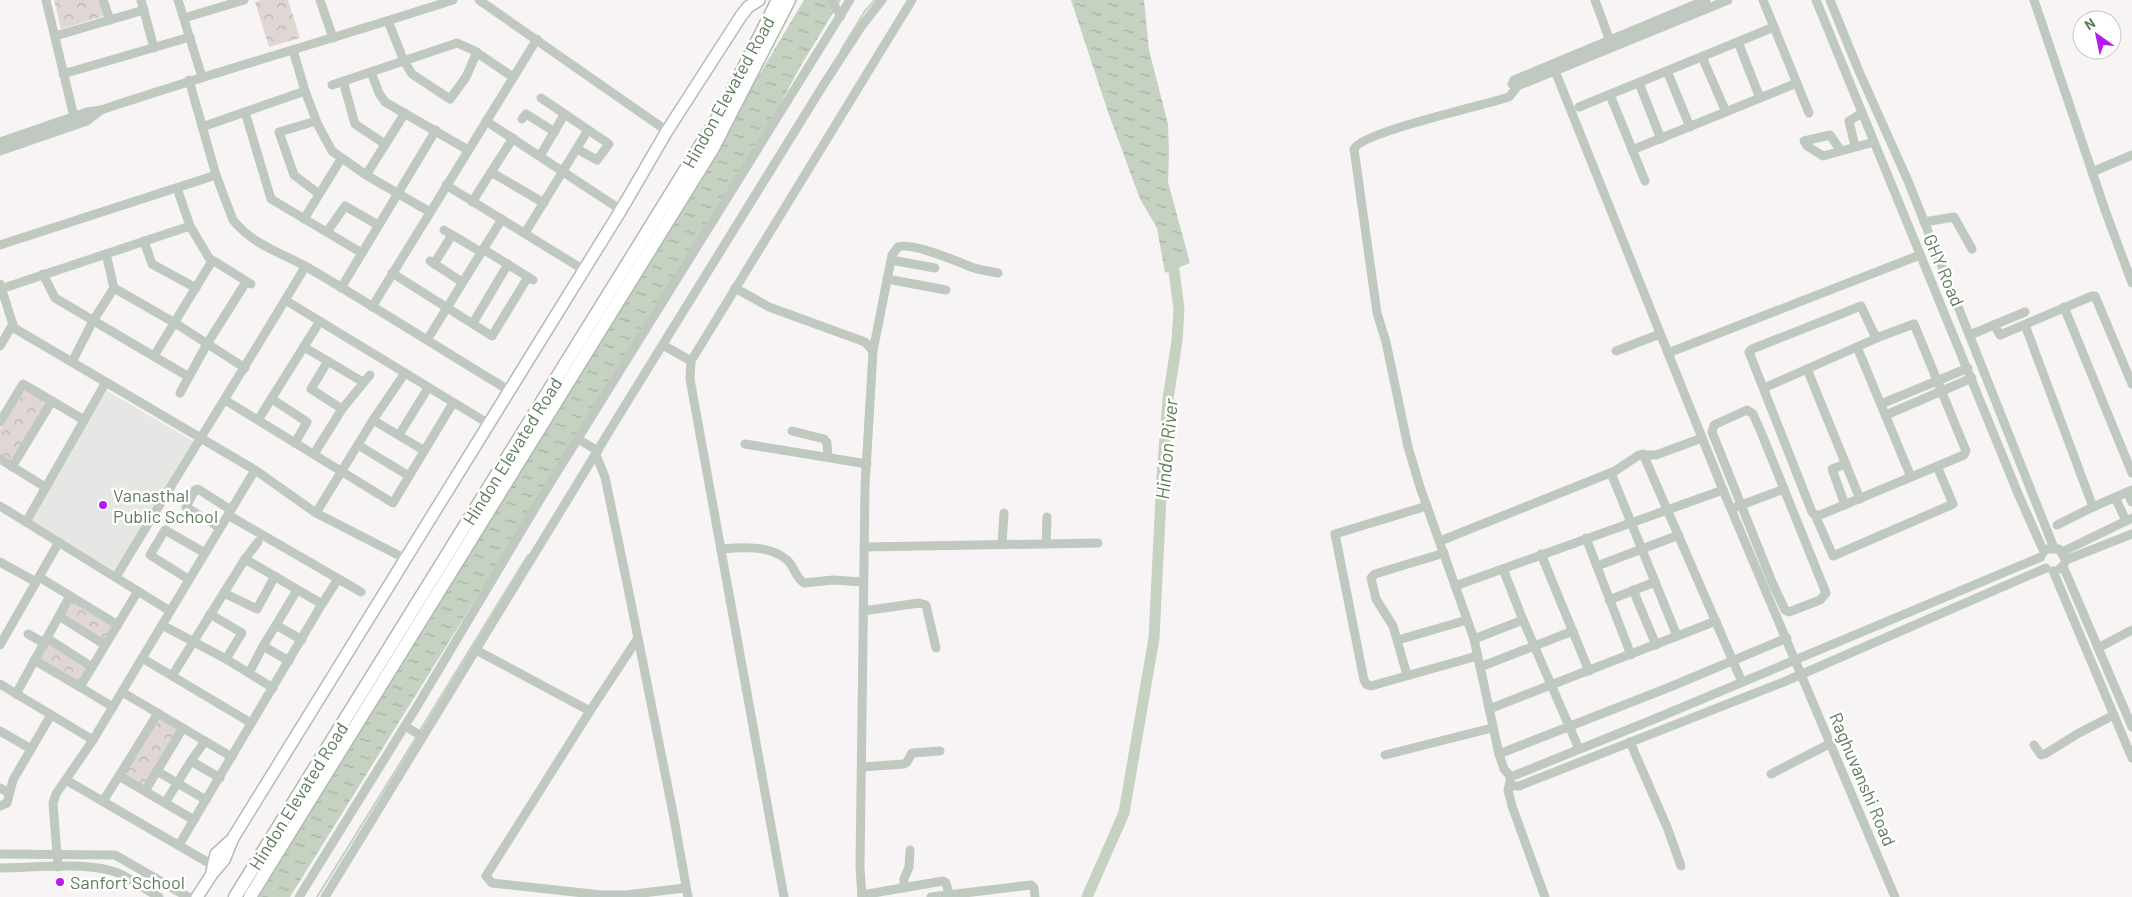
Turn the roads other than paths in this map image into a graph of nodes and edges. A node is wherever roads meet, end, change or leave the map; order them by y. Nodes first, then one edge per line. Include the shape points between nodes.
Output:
1 (46, 0) edge
2 (103, 0) edge
3 (141, 0) edge
4 (178, 0) edge
5 (244, 0) edge
6 (320, 0) edge
7 (453, 0) edge
8 (479, 0) edge
9 (759, 0) edge
10 (778, 0) edge
11 (789, 0) edge
12 (831, 0) edge
13 (850, 0) edge
14 (882, 0) edge
15 (1594, 0) edge
16 (1706, 0) edge
17 (1728, 0) edge
18 (1763, 0) edge
19 (1816, 0) edge
20 (1830, 0) edge
21 (2034, 0) edge
22 (907, 2) edge
23 (144, 10) junction
24 (839, 13) junction
25 (184, 18) junction
26 (110, 20) junction
27 (388, 21) junction
28 (1774, 27) junction
29 (54, 36) junction
30 (190, 37) junction
31 (333, 38) junction
32 (537, 39) junction
33 (1610, 41) junction
34 (1738, 42) junction
35 (154, 48) junction
36 (293, 50) junction
37 (477, 52) junction
38 (1702, 57) junction
39 (404, 62) junction
40 (1555, 71) junction
41 (1667, 71) junction
42 (370, 72) junction
43 (63, 74) junction
44 (202, 77) junction
45 (513, 77) junction
46 (189, 80) junction
47 (342, 81) junction
48 (1639, 83) junction
49 (1797, 83) junction
50 (332, 85) dead end
51 (1518, 86) junction
52 (305, 91) junction
53 (1610, 95) junction
54 (541, 98) dead end
55 (1760, 98) junction
56 (1580, 107) dead end
57 (101, 110) junction
58 (245, 112) junction
59 (1726, 112) junction
60 (404, 113) junction
61 (1808, 113) dead end
62 (1862, 113) junction
63 (564, 115) junction
64 (74, 117) junction
65 (522, 119) dead end
66 (316, 121) junction
67 (486, 121) junction
68 (202, 127) junction
69 (1690, 127) junction
70 (436, 130) junction
71 (588, 130) junction
72 (667, 131) junction
73 (555, 132) junction
74 (513, 138) junction
75 (1661, 139) junction
76 (0, 142) edge
77 (1874, 142) junction
78 (385, 144) junction
79 (1855, 146) junction
80 (577, 149) junction
81 (468, 150) junction
82 (1632, 150) junction
83 (0, 151) edge
84 (1840, 151) dead end
85 (2132, 155) edge
86 (540, 156) junction
87 (341, 159) junction
88 (491, 172) junction
89 (564, 172) junction
90 (2092, 172) junction
91 (216, 175) junction
92 (366, 175) junction
93 (1645, 181) dead end
94 (446, 185) junction
95 (177, 188) junction
96 (319, 194) junction
97 (397, 194) junction
98 (472, 202) junction
99 (544, 203) junction
100 (621, 210) junction
101 (430, 212) junction
102 (304, 219) junction
103 (502, 219) junction
104 (1924, 222) junction
105 (378, 225) junction
106 (190, 226) junction
107 (327, 232) junction
108 (525, 233) junction
109 (144, 241) junction
110 (0, 245) edge
111 (1972, 249) dead end
112 (482, 250) junction
113 (362, 253) junction
114 (106, 254) junction
115 (1920, 255) junction
116 (891, 260) junction
117 (212, 261) junction
118 (508, 264) junction
119 (306, 267) junction
120 (935, 268) dead end
121 (584, 270) junction
122 (392, 273) junction
123 (998, 273) dead end
124 (43, 274) junction
125 (887, 279) junction
126 (462, 282) junction
127 (2132, 283) edge
128 (1, 286) edge
129 (114, 288) junction
130 (196, 288) junction
131 (341, 288) junction
132 (735, 288) junction
133 (946, 290) dead end
134 (285, 300) junction
135 (372, 307) junction
136 (448, 307) junction
137 (2064, 308) junction
138 (2025, 312) dead end
139 (93, 321) junction
140 (320, 321) junction
141 (175, 323) junction
142 (473, 323) junction
143 (13, 324) junction
144 (1994, 325) junction
145 (2025, 325) junction
146 (1660, 334) junction
147 (1970, 335) junction
148 (1877, 338) junction
149 (427, 340) junction
150 (207, 344) junction
151 (662, 345) junction
152 (0, 346) edge
153 (304, 347) junction
154 (1857, 347) junction
155 (873, 351) junction
156 (1616, 351) dead end
157 (1668, 353) junction
158 (154, 356) junction
159 (328, 361) junction
160 (691, 361) junction
161 (72, 362) junction
162 (245, 368) junction
163 (1968, 368) junction
164 (1807, 370) junction
165 (405, 373) junction
166 (370, 375) dead end
167 (189, 376) junction
168 (1972, 378) junction
169 (1938, 380) junction
170 (106, 382) junction
171 (363, 382) junction
172 (2132, 384) edge
173 (428, 388) junction
174 (1764, 388) junction
175 (1942, 390) junction
176 (510, 391) junction
177 (180, 392) dead end
178 (272, 398) junction
179 (225, 400) junction
180 (52, 401) junction
181 (453, 403) junction
182 (1882, 404) junction
183 (342, 409) junction
184 (1886, 415) junction
185 (84, 420) junction
186 (258, 420) junction
187 (373, 420) junction
188 (0, 422) edge
189 (489, 424) junction
190 (792, 431) dead end
191 (399, 435) junction
192 (199, 437) junction
193 (1702, 438) junction
194 (582, 441) junction
195 (295, 443) junction
196 (745, 444) dead end
197 (358, 445) junction
198 (423, 450) junction
199 (597, 452) junction
200 (314, 454) junction
201 (1643, 454) junction
202 (828, 457) junction
203 (0, 459) edge
204 (867, 464) junction
205 (1846, 464) junction
206 (12, 466) junction
207 (1937, 466) junction
208 (255, 470) junction
209 (342, 472) junction
210 (1610, 473) junction
211 (2132, 473) edge
212 (409, 476) junction
213 (1911, 477) junction
214 (45, 487) junction
215 (1784, 489) junction
216 (1723, 490) junction
217 (2130, 491) edge
218 (2115, 497) junction
219 (1860, 499) junction
220 (2132, 502) edge
221 (1741, 505) junction
222 (1845, 505) junction
223 (0, 506) edge
224 (1427, 506) junction
225 (2093, 507) junction
226 (1731, 508) junction
227 (1668, 510) junction
228 (229, 513) junction
229 (316, 513) junction
230 (1004, 513) dead end
231 (1815, 515) junction
232 (1046, 517) dead end
233 (2129, 520) edge
234 (26, 522) junction
235 (1630, 522) junction
236 (2057, 525) dead end
237 (220, 528) junction
238 (1679, 534) junction
239 (2132, 534) edge
240 (1586, 538) junction
241 (1440, 541) junction
242 (59, 542) junction
243 (258, 542) dead end
244 (1098, 543) dead end
245 (1002, 544) junction
246 (1046, 544) junction
247 (864, 547) junction
248 (721, 548) junction
249 (1641, 549) junction
250 (205, 553) junction
251 (1444, 553) junction
252 (1541, 554) junction
253 (2042, 554) junction
254 (2061, 556) junction
255 (245, 559) junction
256 (406, 559) junction
257 (0, 562) edge
258 (1597, 566) junction
259 (1503, 568) junction
260 (2049, 570) junction
261 (275, 576) junction
262 (116, 577) junction
263 (338, 579) junction
264 (37, 580) junction
265 (188, 580) junction
266 (863, 582) junction
267 (1655, 582) junction
268 (1455, 586) junction
269 (297, 590) junction
270 (1634, 590) junction
271 (138, 591) junction
272 (360, 592) dead end
273 (224, 593) junction
274 (70, 596) junction
275 (1610, 600) junction
276 (322, 604) junction
277 (170, 611) junction
278 (863, 611) junction
279 (210, 614) junction
280 (59, 616) junction
281 (1467, 620) junction
282 (1522, 620) junction
283 (1716, 621) junction
284 (118, 625) junction
285 (162, 625) junction
286 (276, 625) junction
287 (1573, 630) junction
288 (2132, 630) edge
289 (28, 634) dead end
290 (1677, 636) junction
291 (638, 638) junction
292 (1787, 638) junction
293 (1474, 639) junction
294 (45, 640) junction
295 (302, 640) junction
296 (1398, 640) junction
297 (193, 642) junction
298 (0, 645) edge
299 (106, 645) junction
300 (1656, 645) junction
301 (263, 646) junction
302 (1534, 646) junction
303 (936, 648) dead end
304 (2098, 648) junction
305 (476, 650) junction
306 (1630, 655) junction
307 (1477, 656) junction
308 (142, 658) junction
309 (226, 659) junction
310 (1796, 659) junction
311 (34, 660) junction
312 (289, 661) junction
313 (1732, 661) junction
314 (1480, 666) junction
315 (92, 667) junction
316 (1589, 671) junction
317 (249, 673) junction
318 (1802, 674) junction
319 (1407, 675) junction
320 (172, 676) junction
321 (1742, 682) junction
322 (0, 684) edge
323 (1551, 686) junction
324 (80, 687) junction
325 (273, 688) junction
326 (122, 692) junction
327 (16, 694) junction
328 (113, 707) junction
329 (1489, 709) junction
330 (590, 711) junction
331 (158, 713) junction
332 (51, 715) junction
333 (2114, 716) junction
334 (252, 723) junction
335 (407, 727) junction
336 (1569, 727) junction
337 (2132, 727) edge
338 (183, 728) junction
339 (1492, 728) junction
340 (0, 731) edge
341 (421, 735) junction
342 (93, 740) junction
343 (205, 741) junction
344 (1630, 742) junction
345 (1831, 743) junction
346 (2034, 745) dead end
347 (31, 749) junction
348 (1579, 749) junction
349 (940, 751) dead end
350 (1499, 754) junction
351 (1385, 755) dead end
352 (232, 757) junction
353 (2132, 758) edge
354 (191, 761) junction
355 (862, 767) junction
356 (157, 771) junction
357 (1771, 774) dead end
358 (119, 776) junction
359 (220, 778) junction
360 (66, 780) junction
361 (1511, 780) junction
362 (177, 784) junction
363 (0, 788) edge
364 (145, 791) junction
365 (9, 793) junction
366 (206, 800) junction
367 (103, 801) junction
368 (165, 803) junction
369 (0, 806) edge
370 (194, 820) junction
371 (179, 846) junction
372 (910, 850) dead end
373 (58, 853) junction
374 (0, 854) edge
375 (1681, 866) dead end
376 (58, 867) junction
377 (0, 868) edge
378 (213, 870) junction
379 (904, 888) junction
380 (686, 892) edge
381 (985, 894) edge
382 (969, 895) edge
383 (862, 896) edge
384 (950, 896) edge
385 (159, 897) edge
386 (188, 897) edge
387 (197, 897) edge
388 (235, 897) edge
389 (250, 897) edge
390 (300, 897) edge
391 (325, 897) edge
392 (784, 897) edge
393 (931, 897) edge
394 (1035, 897) edge
395 (1545, 897) edge
396 (1895, 897) edge

1 - 29 street
2 - 26 street
3 - 23 street
4 - 25 street
5 - 25 street
6 - 31 street
7 - 27 street
8 - 32 street
9 - 72 main road via 741,16
10 - 388 highway, Hindon Elevated Road via 722,110
11 - 389 highway, Hindon Elevated Road via 713,148
12 - 24 street
13 - 24 street
14 - 151 street via 850,43
15 - 33 street
16 - 33 street
17 - 40 street
18 - 28 street
19 - 62 street, GHY Road
20 - 104 street, GHY Road
21 - 90 street
22 - 132 street
23 - 26 street
23 - 35 street
24 - 194 street
25 - 30 street
26 - 29 street
27 - 31 street
27 - 39 street
28 - 34 street
28 - 49 street
29 - 43 street
30 - 35 street
30 - 44 street
31 - 36 street
32 - 45 street
32 - 72 street
33 - 51 street via 1513,80 1513,85
34 - 38 street
34 - 55 street
35 - 43 street
36 - 44 street
36 - 52 street
37 - 39 street via 457,43
37 - 39 street via 466,77 450,99 412,74
37 - 45 street
38 - 41 street
38 - 59 street
39 - 42 street
40 - 51 street
40 - 146 street, Raghuvanshi Road
41 - 48 street
41 - 69 street
42 - 47 street
42 - 60 street via 382,99
43 - 64 street
44 - 46 street
45 - 67 street
46 - 57 street
46 - 68 street
47 - 50 street
47 - 78 street via 355,124
48 - 53 street
48 - 75 street
49 - 55 street
49 - 61 street
51 - 224 street via 1509,97 1402,126 1360,142 1354,149 1377,313 1408,447
52 - 58 street
52 - 66 street
53 - 56 street
53 - 82 street
54 - 63 street
55 - 59 street
57 - 64 street
57 - 83 street via 87,121
58 - 68 street
58 - 102 street via 269,197
59 - 69 street
60 - 70 street
60 - 78 street
62 - 77 street, GHY Road
62 - 79 street via 1849,121
63 - 71 street
63 - 73 street
64 - 76 street
65 - 73 street via 526,114
66 - 87 street via 328,146
66 - 96 street via 279,132 294,175
67 - 74 street
67 - 81 street
68 - 91 street
69 - 75 street
70 - 81 street
70 - 97 street
71 - 80 street
71 - 80 street via 609,146 597,160
72 - 100 main road
73 - 86 street
74 - 86 street
74 - 88 street
75 - 82 street
77 - 79 street
77 - 115 street, GHY Road
78 - 92 street
79 - 84 street
80 - 89 street
81 - 94 street
82 - 93 street
85 - 90 street
86 - 89 street
87 - 92 street
87 - 96 street
88 - 98 street
88 - 99 street
89 - 99 street
89 - 100 street
90 - 127 street
91 - 95 street
91 - 119 street via 238,227
92 - 97 street
94 - 98 street
94 - 101 street
95 - 106 street
95 - 110 street
96 - 102 street
97 - 101 street
97 - 105 street
98 - 103 street
99 - 108 street
100 - 121 main road
101 - 122 street
102 - 107 street
103 - 108 street
103 - 112 street
104 - 111 street via 1954,217
104 - 147 street, GHY Road
105 - 107 street via 345,206
105 - 113 street
106 - 109 street
106 - 117 street
107 - 113 street
108 - 121 street
109 - 114 street
109 - 130 street via 152,264
112 - 118 street
112 - 126 street
112 - 126 street via 448,232 432,263
113 - 131 street
114 - 124 street
114 - 129 street
115 - 157 street
115 - 163 street, GHY Road
116 - 120 street
116 - 123 street via 894,251 904,246
116 - 125 street
117 - 130 street
117 - 150 street via 248,283
118 - 142 street
118 - 142 street via 531,279 492,336
119 - 131 street
119 - 134 street
121 - 176 main road
122 - 135 street
122 - 136 street
124 - 128 street
124 - 139 street via 55,298
125 - 133 street
125 - 155 street
126 - 136 street
128 - 143 street
129 - 139 street
129 - 141 street
130 - 141 street
131 - 135 street
132 - 155 street via 780,312 865,342
132 - 160 street
134 - 140 street
134 - 162 street
135 - 149 street
136 - 142 street
136 - 149 street
137 - 145 street
137 - 172 street via 2095,296
137 - 211 street
138 - 144 street
139 - 158 street
139 - 161 street
140 - 153 street
140 - 165 street
141 - 150 street
141 - 158 street
143 - 152 street
143 - 161 street via 14,328
144 - 145 street via 2000,335
144 - 147 street
145 - 225 street
146 - 156 street
146 - 157 street, Raghuvanshi Road
147 - 254 street, GHY Road
148 - 154 street
148 - 169 street via 1914,324
148 - 174 street via 1861,306 1752,348 1749,352
149 - 176 street
150 - 162 street
150 - 167 street
151 - 160 street
151 - 199 street
153 - 159 street
153 - 178 street
154 - 164 street
154 - 182 street
155 - 204 street
157 - 193 street, Raghuvanshi Road
158 - 167 street
159 - 171 street
159 - 183 street via 311,389
160 - 248 street via 690,379
161 - 170 street
162 - 179 street
163 - 168 street, GHY Road
163 - 169 street
164 - 174 street
164 - 205 street
165 - 173 street
165 - 187 street
166 - 171 street
167 - 177 street
168 - 175 street
168 - 253 street, GHY Road
169 - 175 street
169 - 182 street
170 - 185 street
170 - 192 street
171 - 183 street
173 - 181 street
173 - 191 street
174 - 231 street
175 - 184 street
175 - 207 street via 1967,452
176 - 189 main road
178 - 186 street
178 - 195 street via 307,422
179 - 186 street
179 - 192 street
180 - 185 street
180 - 188 street via 23,384
180 - 206 street
181 - 189 street
181 - 198 street
182 - 184 street
183 - 200 street
184 - 213 street
185 - 214 street
186 - 195 street
187 - 191 street
187 - 197 street
189 - 256 main road
190 - 202 street via 824,439
191 - 198 street
192 - 208 street
192 - 262 street
193 - 201 street via 1656,455
193 - 216 street, Raghuvanshi Road
194 - 199 street
194 - 335 street via 541,498
195 - 200 street
196 - 202 street
197 - 209 street
197 - 212 street
198 - 212 street
199 - 291 street
199 - 305 street
200 - 209 street
201 - 210 street
201 - 227 street
202 - 204 street
203 - 206 street
204 - 247 street
205 - 219 street
205 - 222 street via 1832,469
206 - 214 street
207 - 213 street
207 - 231 street via 1953,504 1833,556
208 - 228 street
208 - 229 street
209 - 212 street via 393,503
209 - 229 street
210 - 235 street
210 - 241 street
213 - 219 street
214 - 234 street
215 - 221 street
215 - 221 street via 1753,414 1747,410 1714,425 1711,430
215 - 221 street via 1826,593 1820,600 1793,611 1785,610
216 - 226 street, Raghuvanshi Road
216 - 227 street
217 - 218 street
217 - 220 street
218 - 225 street
218 - 233 street
219 - 222 street
221 - 226 street
222 - 231 street
223 - 234 street
224 - 241 street
224 - 319 street via 1339,531 1334,536 1364,682 1371,686
225 - 236 street
226 - 292 street, Raghuvanshi Road
227 - 235 street
227 - 238 street
228 - 237 street
228 - 237 street via 198,489 195,490 186,507
228 - 263 street
229 - 256 street
230 - 245 street
232 - 246 street
233 - 254 street
234 - 242 street
235 - 240 street
235 - 249 street
237 - 250 street
238 - 249 street
238 - 283 street
239 - 254 street
240 - 252 street
240 - 258 street
241 - 251 street
242 - 262 street
242 - 264 street
243 - 255 street
244 - 246 street
245 - 246 street
245 - 247 street
247 - 266 street
248 - 266 street via 748,547 780,556 788,561 804,583 832,580
248 - 392 street
249 - 258 street
249 - 267 street
250 - 265 street
250 - 265 street via 165,530 150,555
251 - 268 street
251 - 296 street via 1372,576 1375,596
252 - 259 street
252 - 287 street
253 - 254 street
253 - 260 street, GHY Road
253 - 310 street
254 - 260 street
254 - 304 street, GHY Road
255 - 261 street
255 - 273 street
256 - 378 main road via 233,838 224,860
257 - 264 street
258 - 275 street
259 - 268 street
259 - 282 street
260 - 318 street
260 - 333 street, GHY Road
261 - 269 street
261 - 273 street via 257,609
262 - 271 street
263 - 272 street
263 - 276 street
264 - 274 street
264 - 298 street
265 - 277 street
266 - 278 street
267 - 270 street
267 - 290 street
268 - 281 street
269 - 276 street
269 - 286 street
270 - 275 street
270 - 300 street
271 - 277 street
271 - 284 street
273 - 279 street
274 - 280 street
274 - 284 street
275 - 306 street
276 - 295 street
277 - 285 street
278 - 303 street via 919,603 926,605
278 - 355 street
279 - 297 street
279 - 309 street via 242,633
280 - 294 street
280 - 299 street
281 - 293 street
281 - 296 street
282 - 293 street
282 - 302 street
283 - 290 street
283 - 313 street
284 - 299 street
285 - 297 street
285 - 308 street
286 - 295 street
286 - 301 street
287 - 302 street
287 - 316 street
288 - 304 street
289 - 294 street
290 - 300 street
291 - 330 street
291 - 380 street
292 - 310 street, Raghuvanshi Road
292 - 313 street
293 - 307 street
294 - 311 street
294 - 315 street
295 - 312 street
296 - 319 street
297 - 309 street
297 - 320 street
299 - 315 street
300 - 306 street
301 - 312 street
301 - 317 street
302 - 314 street
302 - 323 street
304 - 337 street, GHY Road
305 - 330 street
305 - 341 street
306 - 316 street
307 - 314 street
307 - 319 street
308 - 320 street
308 - 326 street
309 - 317 street
310 - 318 street, Raghuvanshi Road
310 - 321 street
311 - 324 street
311 - 327 street
312 - 325 street
313 - 321 street
313 - 336 street
314 - 329 street
315 - 324 street
316 - 323 street
317 - 325 street
318 - 344 street
318 - 345 street, Raghuvanshi Road
320 - 334 street
321 - 348 street
322 - 327 street
323 - 329 street
323 - 336 street
324 - 328 street
325 - 334 street
326 - 328 street
326 - 331 street
327 - 332 street
328 - 342 street
329 - 339 street
330 - 380 street via 492,866 487,879 492,883 602,895
331 - 338 street
331 - 358 street
332 - 342 street
332 - 347 street
333 - 346 street via 2045,754 2041,755
333 - 353 street, GHY Road
334 - 352 street
335 - 341 street
335 - 390 street
336 - 348 street
336 - 350 street
338 - 343 street
338 - 356 street
339 - 350 street
339 - 351 street
340 - 347 street
341 - 391 street
342 - 360 street
343 - 352 street
343 - 354 street
344 - 361 street via 1519,786 1514,786
344 - 375 street
345 - 357 street
345 - 396 street, Raghuvanshi Road
347 - 365 street
348 - 361 street
349 - 355 street via 912,753 904,764
350 - 361 street
352 - 359 street
354 - 359 street
354 - 362 street
355 - 383 street
356 - 362 street
356 - 364 street
358 - 364 street
358 - 367 street
359 - 366 street
360 - 367 street
360 - 373 street via 53,803
361 - 395 street via 1508,790 1512,806
362 - 366 street
362 - 368 street
363 - 365 street
364 - 368 street
365 - 369 street via 7,803
366 - 370 street
367 - 371 street
368 - 370 street
370 - 371 street
371 - 378 street
372 - 379 street
373 - 374 street
373 - 376 street
373 - 386 street via 115,855
376 - 377 street
376 - 385 street via 114,871
378 - 387 main road
379 - 383 street
379 - 384 street via 945,882
381 - 382 street
381 - 394 street via 1031,885
382 - 384 street
384 - 393 street

